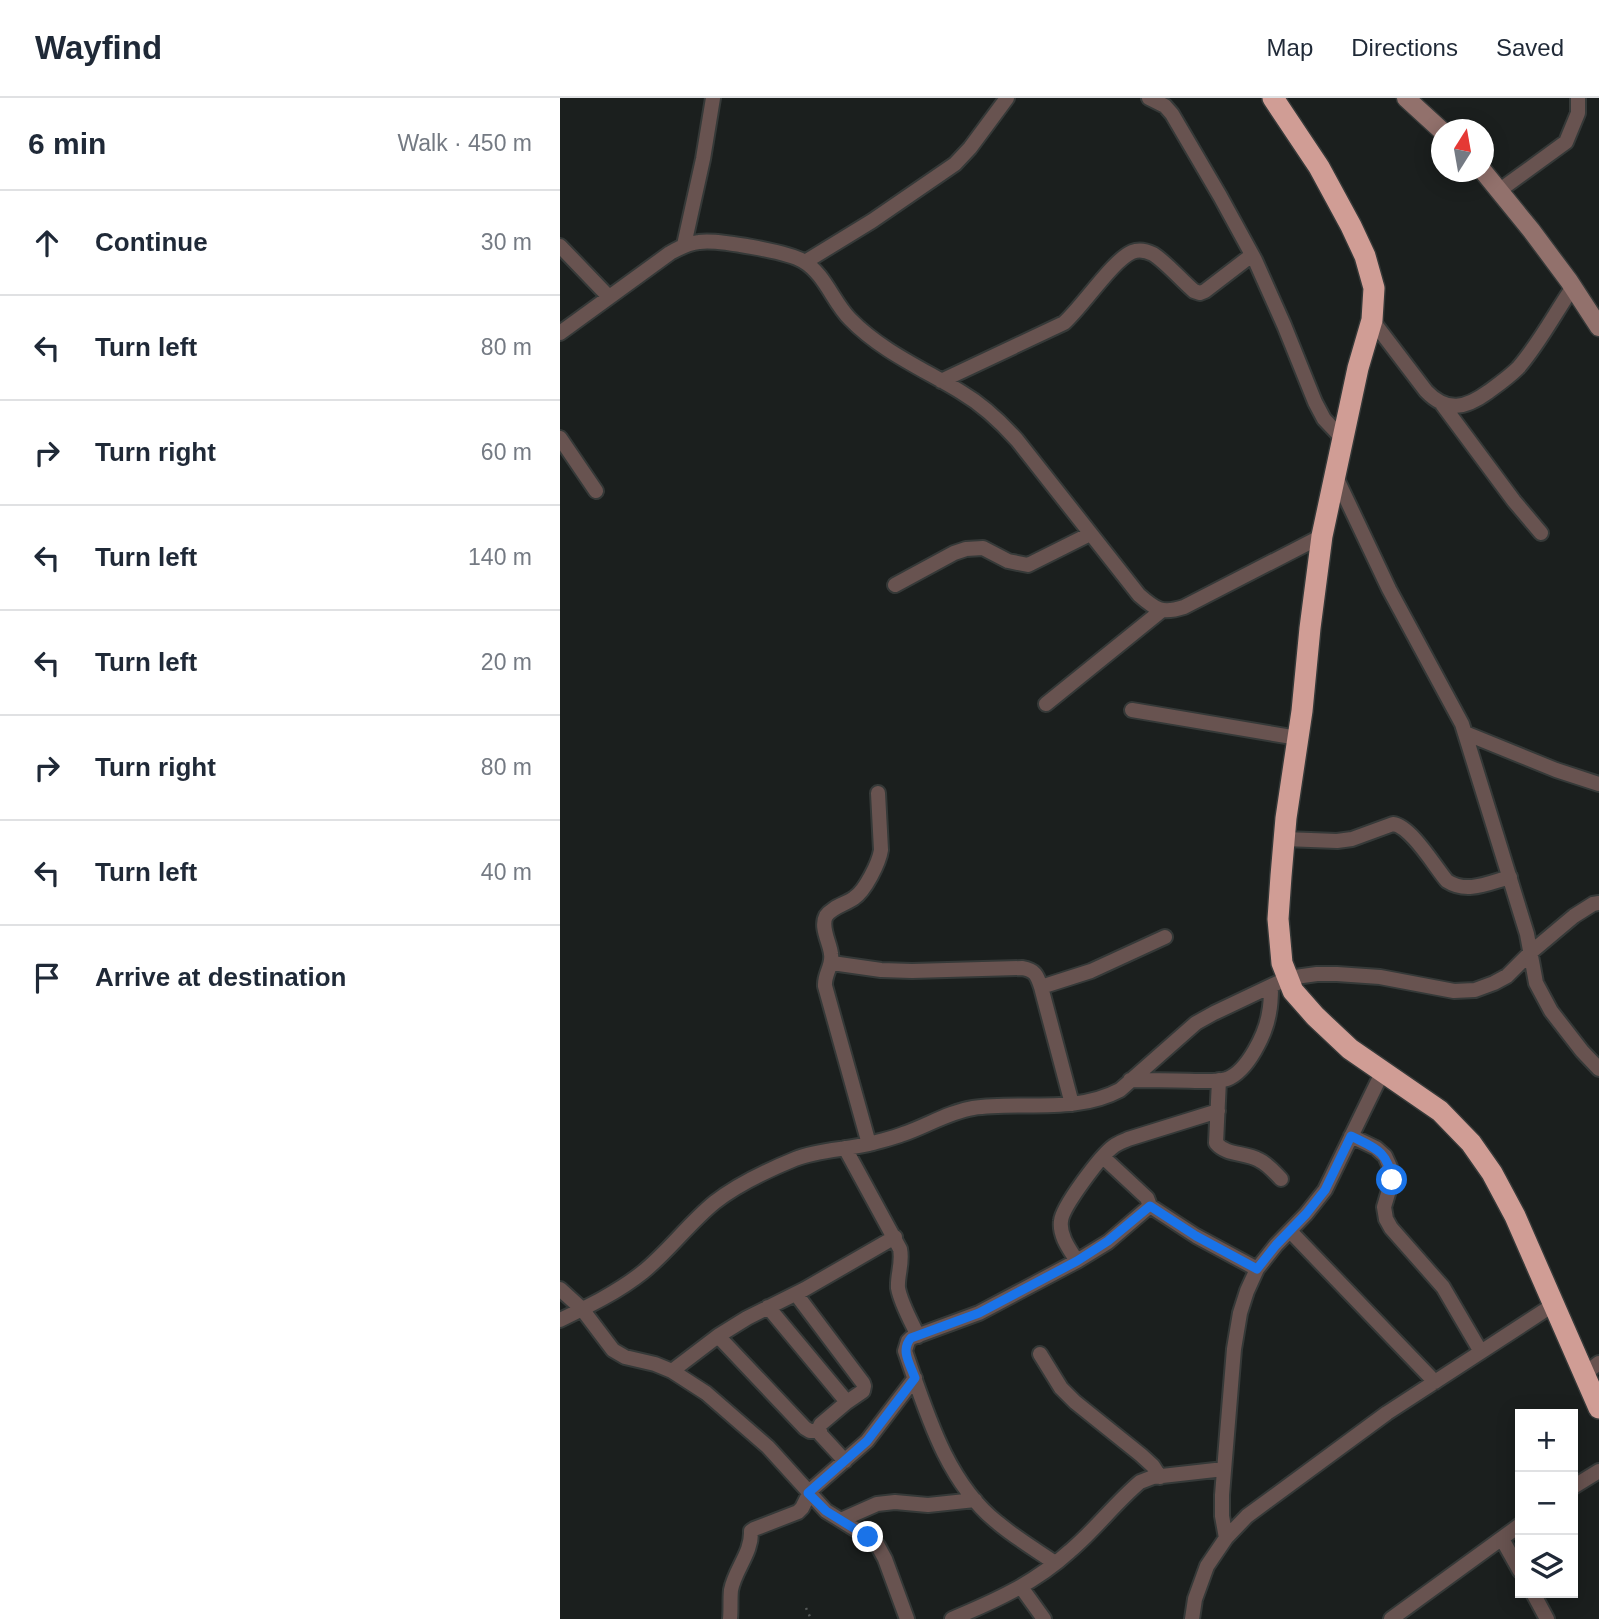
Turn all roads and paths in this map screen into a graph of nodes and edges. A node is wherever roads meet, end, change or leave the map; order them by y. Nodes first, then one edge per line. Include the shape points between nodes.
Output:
1 (713, 98) edge
2 (1007, 98) edge
3 (1149, 98) edge
4 (1273, 98) edge
5 (1406, 98) edge
6 (1578, 98) edge
7 (1431, 121) edge
8 (1492, 182) edge
9 (1500, 190) junction
10 (684, 245) junction
11 (560, 246) edge
12 (1252, 255) junction
13 (805, 262) junction
14 (1573, 287) junction
15 (609, 297) junction
16 (1372, 320) junction
17 (1599, 327) edge
18 (560, 333) edge
19 (941, 381) junction
20 (1442, 404) junction
21 (560, 438) edge
22 (1343, 439) junction
23 (1335, 473) junction
24 (596, 491) dead end
25 (1541, 533) dead end
26 (1090, 534) junction
27 (1322, 536) junction
28 (895, 585) dead end
29 (1161, 611) junction
30 (1046, 704) dead end
31 (1132, 710) dead end
32 (1465, 733) junction
33 (1298, 738) junction
34 (1599, 784) edge
35 (878, 793) dead end
36 (1284, 839) junction
37 (1510, 877) junction
38 (1599, 903) edge
39 (1165, 937) dead end
40 (1530, 953) junction
41 (832, 963) junction
42 (1280, 982) junction
43 (1041, 987) junction
44 (1599, 1069) edge
45 (1383, 1071) junction
46 (1130, 1080) junction
47 (1219, 1080) junction
48 (1072, 1104) junction
49 (1218, 1111) junction
50 (1351, 1136) junction
51 (869, 1144) junction
52 (845, 1148) junction
53 (1103, 1157) junction
54 (1281, 1180) dead end
55 (1150, 1206) junction
56 (1290, 1231) junction
57 (895, 1237) junction
58 (1077, 1261) junction
59 (1257, 1269) junction
60 (560, 1289) edge
61 (796, 1294) junction
62 (1553, 1305) junction
63 (768, 1307) junction
64 (582, 1309) junction
65 (560, 1320) edge
66 (718, 1336) junction
67 (918, 1336) junction
68 (1480, 1352) junction
69 (1040, 1354) dead end
70 (1591, 1368) edge
71 (672, 1371) junction
72 (915, 1378) junction
73 (1435, 1382) junction
74 (846, 1402) junction
75 (1599, 1408) edge
76 (820, 1431) junction
77 (845, 1461) junction
78 (1224, 1469) junction
79 (1599, 1471) edge
80 (1160, 1476) junction
81 (1578, 1484) edge
82 (808, 1493) junction
83 (975, 1500) junction
84 (841, 1520) junction
85 (1515, 1529) edge
86 (1226, 1538) junction
87 (1502, 1539) junction
88 (1515, 1562) edge
89 (1055, 1563) junction
90 (1021, 1587) junction
91 (1535, 1598) edge
92 (806, 1608) dead end
93 (730, 1619) edge
94 (811, 1619) edge
95 (907, 1619) edge
96 (952, 1619) edge
97 (1044, 1619) edge
98 (1192, 1619) edge
99 (1391, 1619) edge
100 (1547, 1619) edge

1 - 10 street
2 - 13 street via 955,164
3 - 12 street via 1172,114
4 - 16 highway via 1319,167 1365,256 1374,288
5 - 7 main road
6 - 9 street via 1578,113 1566,142
8 - 9 main road
9 - 14 main road
10 - 13 street via 708,241 771,251
10 - 15 street
11 - 15 street
12 - 19 street via 1200,293 1154,255 1130,252 1064,323
12 - 22 street via 1315,402
13 - 19 street via 867,335
14 - 17 main road
14 - 20 street via 1526,358 1504,381 1469,404
15 - 18 street
16 - 20 street via 1426,391
16 - 22 highway
19 - 26 street via 999,420
20 - 25 street
21 - 24 street
22 - 23 highway
23 - 27 highway
23 - 32 street via 1389,589
26 - 28 street via 1028,565 983,548 966,549
26 - 29 street via 1139,595
27 - 29 street via 1184,607
27 - 33 highway
29 - 30 street
31 - 33 street
32 - 34 street
32 - 37 street
33 - 36 highway
35 - 41 street via 880,859 862,893 826,916
36 - 37 street via 1337,841 1401,825 1453,886 1464,888
36 - 42 highway via 1278,919
37 - 40 street
38 - 40 street via 1574,916
39 - 43 street via 1091,971
40 - 42 street via 1494,984 1466,992 1380,977 1317,974
40 - 44 street via 1536,983 1551,1011
41 - 43 street via 912,971 1022,968 1037,974
41 - 51 street via 824,976 825,986
42 - 45 highway via 1350,1049
42 - 46 street via 1196,1023
42 - 47 street via 1255,1050 1237,1073
43 - 48 street
45 - 50 street
45 - 62 highway via 1440,1111 1471,1143 1515,1216
46 - 47 street
46 - 48 street via 1110,1095
47 - 49 street
48 - 51 street via 974,1108
49 - 53 street via 1128,1139
49 - 54 street via 1216,1143 1260,1160
50 - 56 street via 1325,1190
50 - 68 street via 1385,1156 1392,1180 1384,1207 1386,1219 1443,1287
51 - 52 street
52 - 57 street
52 - 64 street via 798,1158 732,1191 642,1273
53 - 55 street
53 - 58 street via 1069,1202 1061,1221 1064,1238
55 - 58 street
55 - 59 street
56 - 59 street
56 - 73 street
57 - 61 street
57 - 67 street via 902,1258 898,1286
58 - 67 street via 979,1313
59 - 78 street via 1240,1313 1234,1349
60 - 64 street
61 - 63 street
61 - 74 street via 863,1383 863,1391
62 - 68 street
62 - 70 highway
63 - 66 street
63 - 74 street
64 - 65 street
64 - 71 street via 612,1350
66 - 71 street
66 - 76 street via 805,1428
67 - 72 street via 905,1346
68 - 73 street
69 - 80 street via 1061,1388 1142,1455
70 - 75 highway
71 - 82 street via 706,1393 757,1438
72 - 77 street via 867,1441
72 - 83 street via 940,1444
73 - 86 street via 1247,1516
74 - 76 street via 821,1424
76 - 77 street
77 - 82 street
78 - 80 street
78 - 86 street
79 - 81 street
80 - 89 street via 1140,1482
82 - 84 street
82 - 93 street via 798,1512 751,1531 751,1545 731,1590
83 - 84 street via 877,1504
83 - 89 street via 996,1522
84 - 95 street via 878,1546
85 - 87 street
86 - 98 street via 1207,1566
87 - 88 street
87 - 99 street
89 - 90 street
90 - 96 street
90 - 97 street
91 - 100 street
92 - 94 path

